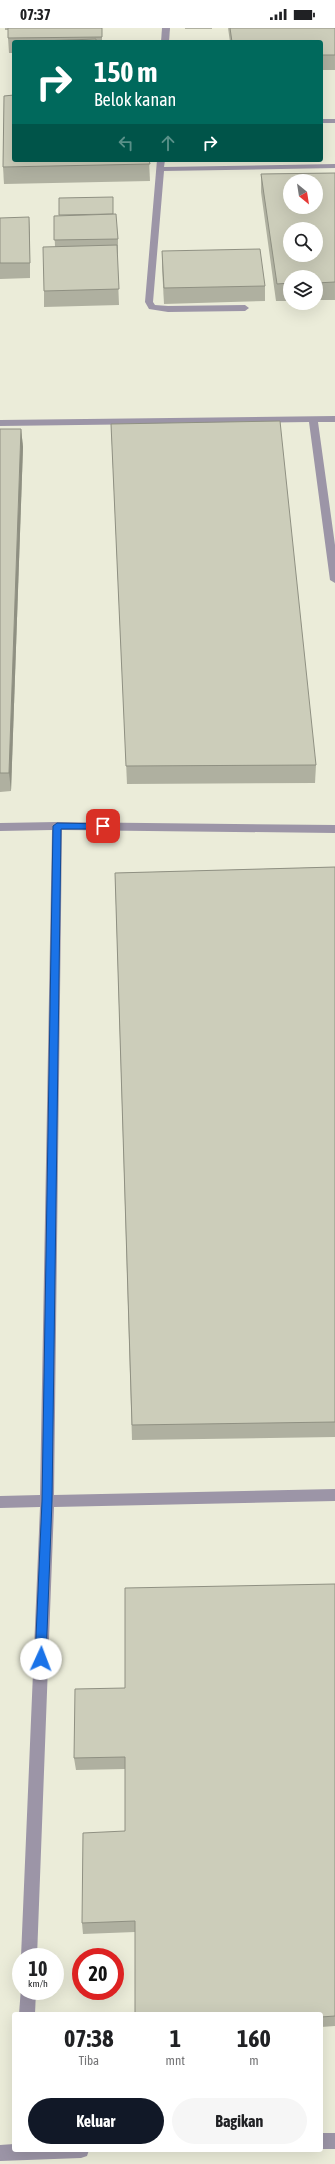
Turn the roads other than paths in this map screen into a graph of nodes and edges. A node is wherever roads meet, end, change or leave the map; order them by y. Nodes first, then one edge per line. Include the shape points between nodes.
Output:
1 (166, 28) edge
2 (165, 40) edge
3 (323, 121) edge
4 (335, 121) edge
5 (161, 162) edge
6 (335, 166) edge
7 (160, 169) junction
8 (245, 308) dead end
9 (335, 419) edge
10 (313, 420) junction
11 (0, 423) edge
12 (335, 580) edge
13 (57, 826) junction
14 (0, 827) edge
15 (335, 830) edge
16 (335, 1495) edge
17 (47, 1501) junction
18 (0, 1502) edge
19 (29, 1948) edge
20 (28, 2000) edge
21 (27, 2012) edge
22 (323, 2141) edge
23 (335, 2141) edge
24 (27, 2152) edge
25 (0, 2153) edge

1 - 2 street
3 - 4 street
5 - 7 street
6 - 7 street
7 - 8 street via 149,302 152,307
9 - 10 street
10 - 11 street
10 - 12 street
13 - 14 street
13 - 15 street
13 - 17 street
16 - 17 street
17 - 18 street
17 - 19 street
20 - 21 street
22 - 23 street
24 - 25 street

